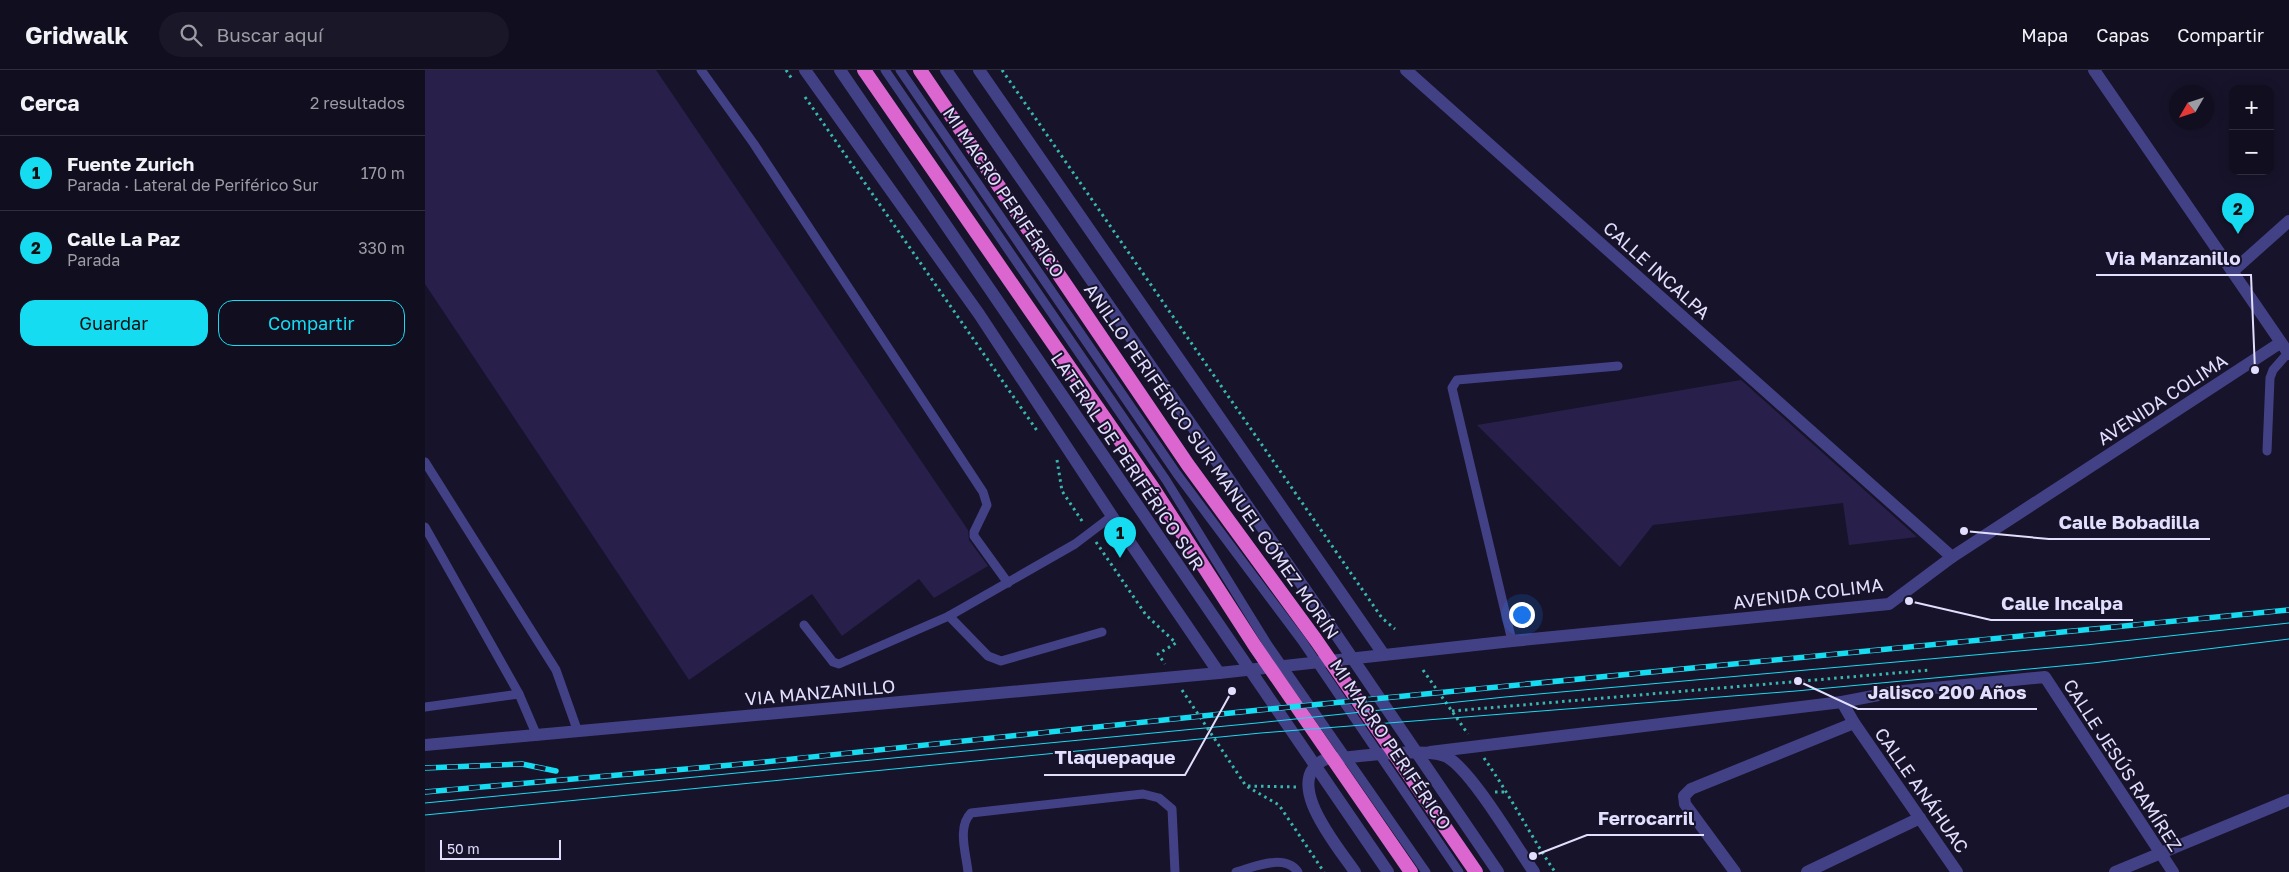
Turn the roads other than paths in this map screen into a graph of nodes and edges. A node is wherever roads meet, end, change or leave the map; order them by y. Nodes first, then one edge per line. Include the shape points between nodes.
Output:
1 (701, 70) edge
2 (805, 70) edge
3 (840, 70) edge
4 (864, 70) edge
5 (885, 70) edge
6 (900, 70) edge
7 (920, 70) edge
8 (946, 70) edge
9 (979, 70) edge
10 (1406, 70) edge
11 (2094, 70) edge
12 (2289, 221) edge
13 (2233, 271) junction
14 (2287, 346) edge
15 (1618, 366) dead end
16 (2267, 451) dead end
17 (425, 462) edge
18 (1111, 516) junction
19 (425, 527) edge
20 (1952, 557) junction
21 (1008, 583) junction
22 (949, 616) junction
23 (804, 625) dead end
24 (1102, 632) dead end
25 (1309, 641) junction
26 (1512, 641) junction
27 (1262, 645) junction
28 (1384, 655) junction
29 (1219, 673) junction
30 (519, 694) junction
31 (1842, 702) junction
32 (425, 707) edge
33 (1853, 723) junction
34 (578, 732) junction
35 (537, 736) junction
36 (425, 745) edge
37 (1427, 752) junction
38 (2289, 800) edge
39 (1920, 818) junction
40 (2160, 854) junction
41 (968, 872) edge
42 (1175, 872) edge
43 (1236, 872) edge
44 (1298, 872) edge
45 (1355, 872) edge
46 (1388, 872) edge
47 (1411, 872) edge
48 (1426, 872) edge
49 (1459, 872) edge
50 (1475, 872) edge
51 (1498, 872) edge
52 (1534, 872) edge
53 (1735, 872) edge
54 (1807, 872) edge
55 (1957, 872) edge
56 (2115, 872) edge
57 (2173, 872) edge

1 - 21 lane via 754,144 983,492 987,505 974,536
2 - 18 street via 979,314
3 - 46 street, LATERAL DE PERIFÉRICO SUR
4 - 27 highway
5 - 27 lane, MI MACRO PERIFÉRICO via 1166,480
6 - 25 lane, MI MACRO PERIFÉRICO via 1177,474
7 - 25 highway, ANILLO PERIFÉRICO SUR MANUEL GÓMEZ MORÍN
8 - 51 street
9 - 28 street
10 - 20 street, CALLE INCALPA
11 - 13 street
12 - 13 street
13 - 14 street
14 - 16 lane via 2270,378
14 - 20 street, AVENIDA COLIMA
15 - 26 lane via 1457,380 1452,388
17 - 34 lane via 556,670
18 - 21 lane via 1075,544
18 - 29 street
19 - 30 lane
20 - 26 street, AVENIDA COLIMA via 1889,604
21 - 22 lane
22 - 23 lane via 839,664 833,662
22 - 24 lane via 988,656 1001,661
25 - 49 lane, MI MACRO PERIFÉRICO via 1386,766
25 - 50 highway, ANILLO PERIFÉRICO SUR MANUEL GÓMEZ MORÍN via 1400,763
26 - 28 street, AVENIDA COLIMA
27 - 47 highway via 1347,780
27 - 48 lane, MI MACRO PERIFÉRICO via 1361,776
28 - 29 street, VIA MANZANILLO
29 - 34 street, VIA MANZANILLO
30 - 32 lane
30 - 35 lane
31 - 33 street, CALLE ANÁHUAC
31 - 37 street
31 - 40 street, CALLE JESÚS RAMÍREZ via 1893,692 2045,677
33 - 39 street, CALLE ANÁHUAC
33 - 53 street via 1691,789 1684,796 1685,804
34 - 35 street, VIA MANZANILLO
35 - 36 street, VIA MANZANILLO
37 - 45 street via 1326,760 1318,763 1310,775 1307,788 1312,807
37 - 52 street via 1446,757 1465,772
38 - 40 street
39 - 54 street
39 - 55 street, CALLE ANÁHUAC
40 - 56 street
40 - 57 street, CALLE JESÚS RAMÍREZ
41 - 42 lane via 963,832 964,820 971,813 1143,794 1159,798 1172,809
43 - 44 lane via 1273,861

